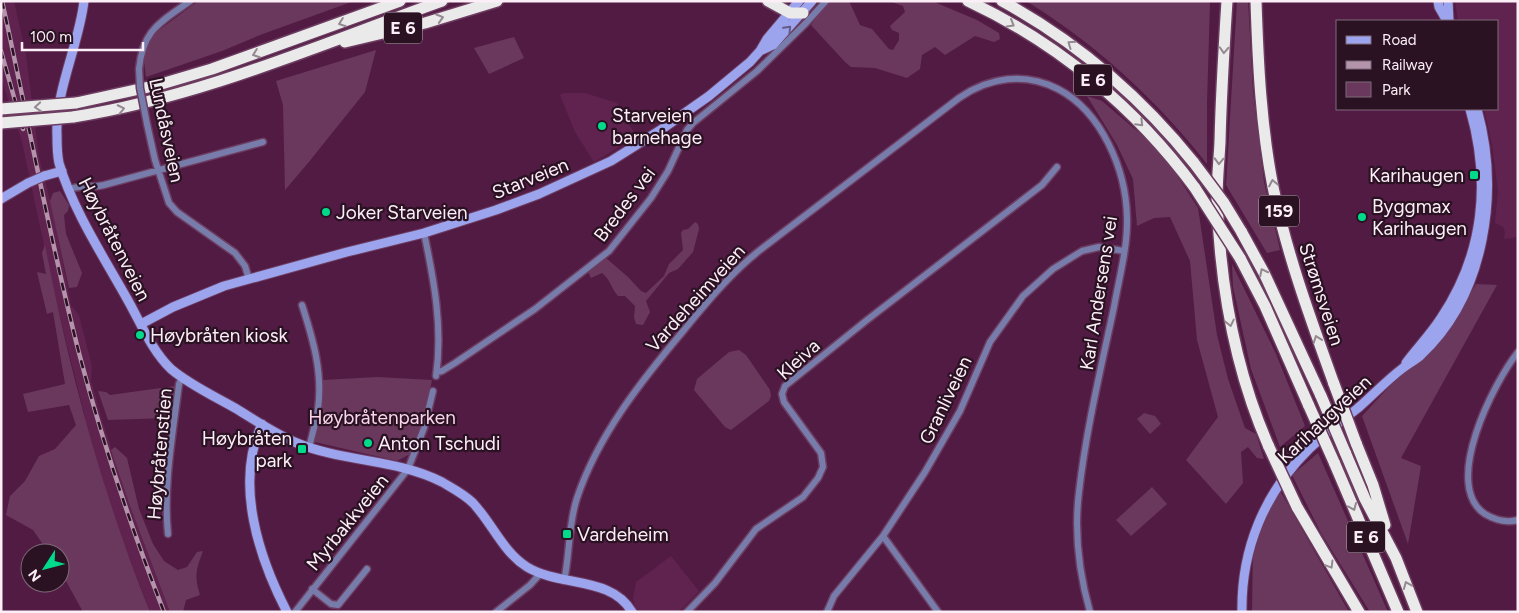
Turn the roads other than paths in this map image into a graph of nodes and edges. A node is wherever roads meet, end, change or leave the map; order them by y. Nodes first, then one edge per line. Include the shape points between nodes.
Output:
1 (84, 1) edge
2 (190, 1) edge
3 (398, 1) edge
4 (442, 1) edge
5 (497, 1) edge
6 (768, 1) edge
7 (799, 1) edge
8 (812, 1) edge
9 (826, 1) edge
10 (968, 1) edge
11 (1002, 1) edge
12 (1227, 1) edge
13 (1256, 1) edge
14 (1438, 1) edge
15 (1448, 1) edge
16 (790, 12) junction
17 (803, 13) junction
18 (1447, 20) edge
19 (1448, 20) edge
20 (307, 50) junction
21 (760, 51) junction
22 (972, 90) joint
23 (1, 109) edge
24 (1470, 110) edge
25 (1477, 110) edge
26 (1, 123) edge
27 (263, 142) dead end
28 (1057, 167) dead end
29 (62, 171) junction
30 (158, 171) junction
31 (70, 189) junction
32 (1, 199) edge
33 (424, 233) junction
34 (1124, 251) junction
35 (249, 279) junction
36 (302, 305) dead end
37 (141, 324) junction
38 (1518, 352) edge
39 (1403, 368) junction
40 (182, 377) junction
41 (433, 390) dead end
42 (262, 424) junction
43 (309, 448) junction
44 (408, 469) junction
45 (1518, 520) edge
46 (168, 534) dead end
47 (883, 536) junction
48 (1396, 558) junction
49 (367, 569) dead end
50 (540, 574) junction
51 (564, 581) junction
52 (312, 589) junction
53 (287, 612) edge
54 (295, 612) edge
55 (496, 612) edge
56 (632, 612) edge
57 (687, 612) edge
58 (826, 612) edge
59 (938, 612) edge
60 (1090, 612) edge
61 (1242, 612) edge
62 (1359, 612) edge
63 (1398, 612) edge
64 (1417, 612) edge

1 - 29 street, Høybråtenveien via 58,116 58,160
2 - 30 street, Lundåsveien, bridge via 150,33 139,69
3 -> 23 highway, E 6, bridge via 198,73 135,91 76,103
4 - 20 highway, E 6
20 -> 5 highway, E 6 via 425,23
6 - 16 highway
7 - 16 street, Starveien
8 - 17 street, Starveien
9 - 33 street, Bredes vei via 757,71 693,123 651,198 609,251 535,309 437,374 437,308
10 -> 63 highway, E 6, bridge via 1045,44 1102,87 1148,131 1195,188 1240,258 1265,306
48 -> 11 highway, E 6, bridge via 1365,499 1264,273 1215,191 1158,120 1110,75 1074,46
12 -> 62 highway, bridge via 1217,197 1228,318 1252,406 1269,447 1298,507
48 -> 13 highway, Strømsveien / 159, bridge via 1295,272 1273,187 1260,89
14 - 18 street
15 - 19 street
16 - 17 highway
16 - 21 street, Starveien
21 -> 17 street, Starveien via 773,45
26 -> 20 highway, E 6, bridge via 73,117 118,109 179,94
21 - 33 street, Starveien via 709,96 611,161 539,194
22 - 34 street, Karl Andersens vei via 996,81 1028,79 1052,86 1080,106 1106,140 1119,169 1127,224
22 - 51 street, Vardeheimveien via 750,258 718,289 662,356 630,397 589,469 574,509
24 - 39 street, Karihaugveien via 1480,151 1482,180 1475,240 1466,270 1450,304
25 - 39 street, Karihaugveien via 1486,151 1488,192 1486,222 1478,256 1465,291 1448,322 1420,356
27 - 30 street
28 - 57 street, Kleiva via 1042,185 785,386 784,402 821,453 822,467 818,478 803,497 756,529
29 - 31 street, Høybråtenveien
29 - 32 street, bridge via 28,183
30 - 31 street via 92,188 80,186
30 - 35 street, Lundåsveien via 172,207 235,252
31 - 37 street, Høybråtenveien via 88,229
33 - 35 street, Starveien
34 - 47 street, Granliveien via 1099,247 1082,251 1053,268 1023,296 990,342 952,425
34 - 60 street, Karl Andersens vei via 1079,493 1078,550
35 - 37 street, Starveien via 201,294
36 - 43 street via 319,368 318,409
37 - 40 street, Høybråtenveien via 165,362
38 - 45 street via 1492,392 1480,421 1468,475 1470,496 1481,511 1495,519
39 - 61 street, Karihaugveien via 1309,450 1277,488 1250,546 1243,575
40 - 42 street, Høybråtenveien
40 - 46 street, Høybråtenstien via 168,478
41 - 44 street, Myrbakkveien via 424,428
42 - 43 street, Høybråtenveien
42 - 53 street via 252,453 253,516 264,560
43 - 44 street, Høybråtenveien
44 - 50 street, Høybråtenveien via 434,478 466,497 513,556
44 - 52 street, Myrbakkveien
47 - 58 street, Granliveien via 834,596
47 - 59 street
64 -> 48 highway, E 6
49 - 52 street via 338,605 330,604
50 - 51 street, Høybråtenveien
50 - 55 street
51 - 56 street, Høybråtenveien via 608,590 621,597
52 - 54 street, Myrbakkveien

